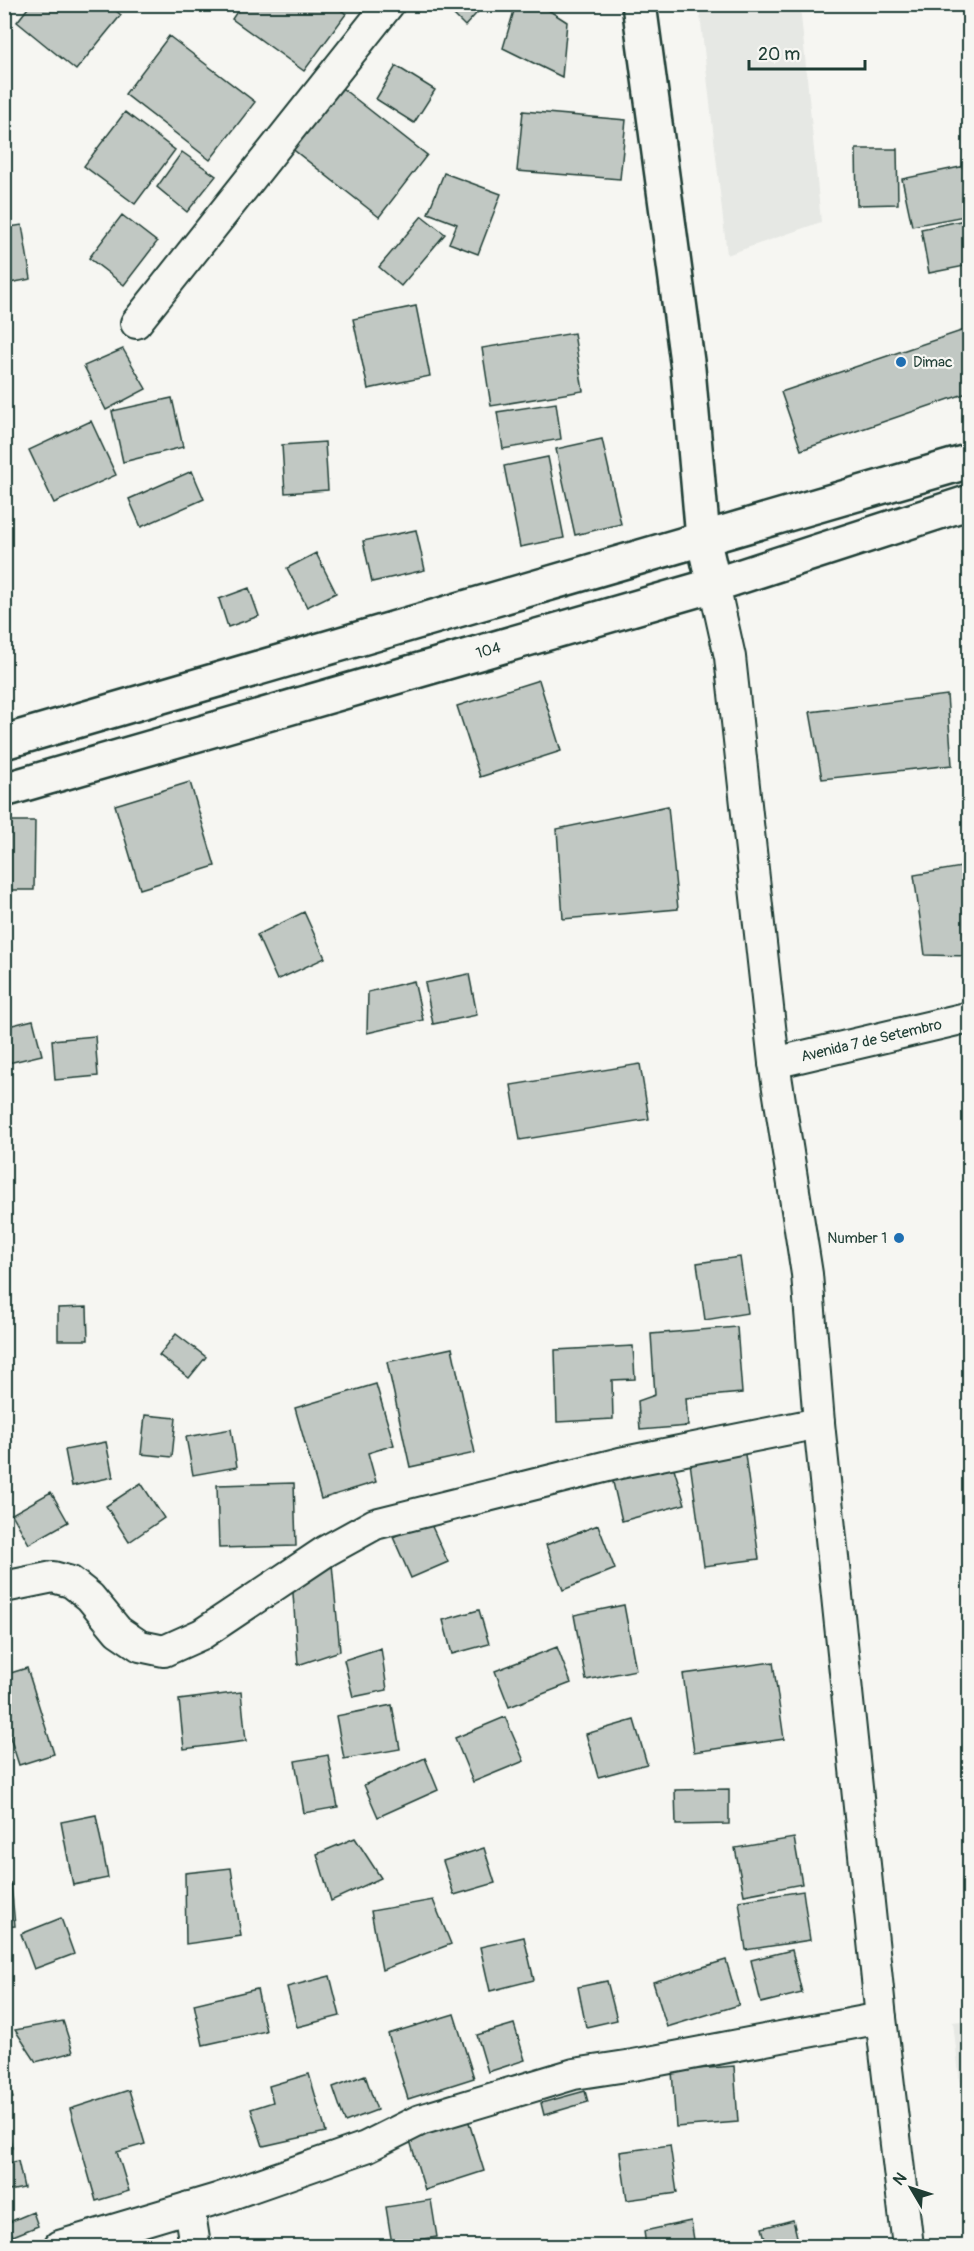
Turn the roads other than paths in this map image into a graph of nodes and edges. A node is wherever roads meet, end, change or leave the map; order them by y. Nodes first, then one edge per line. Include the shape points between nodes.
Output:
1 (389, 4) edge
2 (639, 4) edge
3 (136, 323) dead end
4 (969, 461) edge
5 (969, 502) edge
6 (703, 538) junction
7 (714, 585) junction
8 (4, 742) edge
9 (4, 790) edge
10 (969, 1017) edge
11 (774, 1063) junction
12 (819, 1423) junction
13 (4, 1587) edge
14 (881, 2018) junction
15 (189, 2207) junction
16 (59, 2247) edge
17 (195, 2247) edge
18 (908, 2247) edge

1 - 3 street
2 - 6 street via 682,321
4 - 6 street
5 - 7 street, 104
6 - 7 street
6 - 8 street
7 - 9 street, 104
7 - 11 street via 730,657
10 - 11 street, Avenida 7 de Setembro
11 - 12 street via 807,1274
12 - 13 street via 620,1463 375,1524 326,1551 202,1634 164,1651 140,1646 118,1630 90,1597 71,1582 53,1577
12 - 14 street
14 - 15 street via 574,2074 420,2120 366,2147
14 - 18 street
15 - 16 street
15 - 17 street

